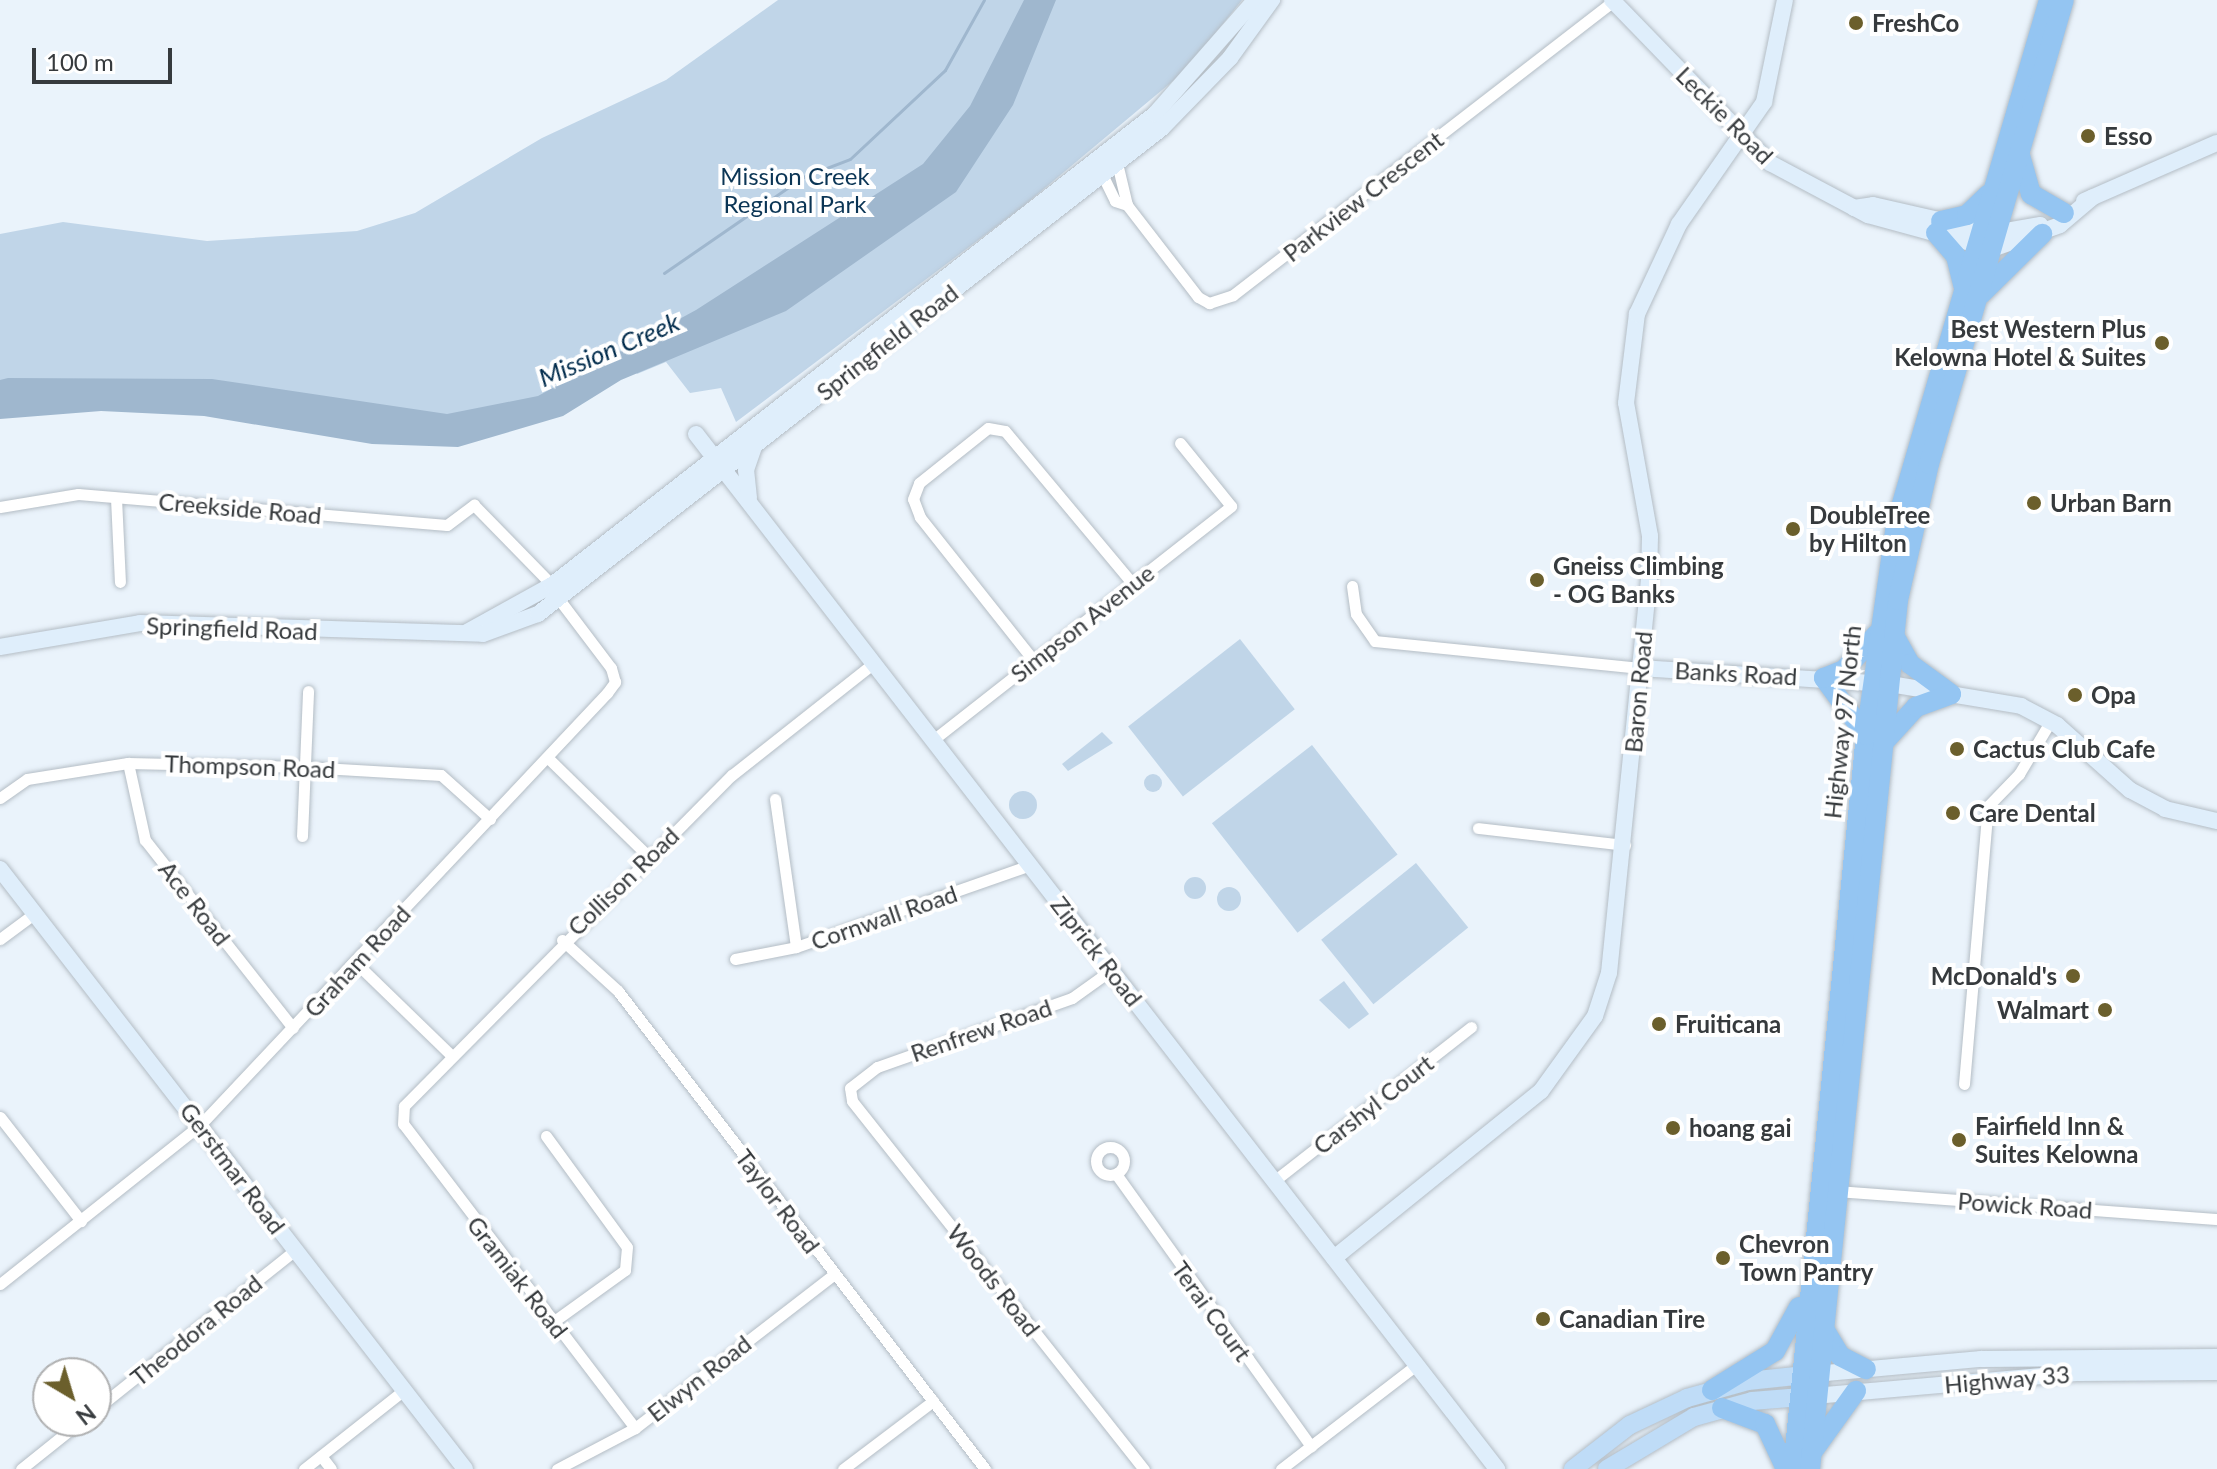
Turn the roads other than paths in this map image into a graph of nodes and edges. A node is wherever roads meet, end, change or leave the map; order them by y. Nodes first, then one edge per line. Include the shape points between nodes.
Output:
1 (1255, 0) edge
2 (1272, 0) edge
3 (1612, 0) edge
4 (1785, 0) edge
5 (2049, 0) edge
6 (2064, 0) edge
7 (1745, 138) junction
8 (2217, 143) edge
9 (2019, 152) junction
10 (1117, 163) junction
11 (1099, 168) junction
12 (1992, 191) junction
13 (2093, 197) junction
14 (1127, 205) junction
15 (2064, 213) junction
16 (1938, 227) junction
17 (2042, 234) junction
18 (1986, 239) junction
19 (1971, 292) junction
20 (696, 434) dead end
21 (1180, 443) dead end
22 (754, 445) junction
23 (720, 463) junction
24 (116, 498) junction
25 (750, 503) junction
26 (474, 505) joint
27 (0, 507) edge
28 (120, 582) dead end
29 (1133, 584) junction
30 (1352, 586) dead end
31 (555, 591) junction
32 (1886, 635) junction
33 (0, 647) edge
34 (1034, 661) junction
35 (874, 663) junction
36 (1640, 668) junction
37 (1824, 678) junction
38 (1881, 683) junction
39 (308, 691) dead end
40 (1951, 694) junction
41 (2050, 722) junction
42 (933, 740) junction
43 (1874, 740) junction
44 (549, 759) junction
45 (128, 763) junction
46 (305, 767) junction
47 (0, 798) edge
48 (775, 799) dead end
49 (490, 819) junction
50 (2217, 821) edge
51 (1478, 828) dead end
52 (302, 836) dead end
53 (1625, 845) junction
54 (648, 856) junction
55 (1030, 865) junction
56 (0, 869) edge
57 (35, 913) junction
58 (0, 939) edge
59 (562, 940) junction
60 (796, 947) junction
61 (735, 959) dead end
62 (356, 963) junction
63 (1111, 970) junction
64 (1471, 1027) dead end
65 (293, 1028) junction
66 (452, 1056) junction
67 (1964, 1084) dead end
68 (850, 1088) joint
69 (0, 1117) edge
70 (201, 1124) junction
71 (403, 1124) joint
72 (546, 1136) dead end
73 (1821, 1167) junction
74 (1116, 1174) dead end
75 (1274, 1181) junction
76 (1834, 1191) junction
77 (2217, 1219) edge
78 (81, 1221) junction
79 (295, 1250) junction
80 (1334, 1258) junction
81 (834, 1274) junction
82 (0, 1284) edge
83 (1808, 1285) junction
84 (553, 1322) junction
85 (1821, 1324) junction
86 (2217, 1357) edge
87 (1416, 1365) junction
88 (1866, 1369) junction
89 (2217, 1372) edge
90 (1806, 1374) junction
91 (404, 1390) junction
92 (1856, 1391) junction
93 (112, 1396) edge
94 (1805, 1396) junction
95 (1717, 1399) junction
96 (933, 1401) junction
97 (635, 1428) junction
98 (61, 1437) edge
99 (1311, 1446) junction
100 (1602, 1447) junction
101 (321, 1456) junction
102 (1810, 1462) edge
103 (21, 1469) edge
104 (304, 1469) edge
105 (331, 1469) edge
106 (465, 1469) edge
107 (557, 1469) edge
108 (843, 1469) edge
109 (985, 1469) edge
110 (1144, 1469) edge
111 (1281, 1469) edge
112 (1497, 1469) edge
113 (1573, 1469) edge
114 (1581, 1469) edge
115 (1607, 1469) edge
116 (1786, 1469) edge
117 (1793, 1469) edge

1 - 11 street, Springfield Road via 1182,88
2 - 10 street, Springfield Road via 1192,101
3 - 7 street, Leckie Road
3 - 14 street, Parkview Crescent via 1233,295 1209,303 1198,297
4 - 7 street, Baron Road via 1764,102
5 - 12 highway, Highway 97 North
6 - 9 highway, Highway 97 North
7 - 16 street, Leckie Road via 1798,182 1854,208 1873,205
7 - 36 street, Baron Road via 1679,224 1637,314 1626,403 1650,536
8 - 13 street, Leckie Road
9 - 15 highway via 2031,194 2049,211
9 - 18 highway, Highway 97 North
10 - 11 street, Springfield Road
10 - 14 street, Parkview Crescent
11 - 14 street, Parkview Crescent via 1115,201
11 - 22 street, Springfield Road
11 - 23 street, Springfield Road
12 - 16 highway via 1967,215
12 - 18 highway, Highway 97 North
13 - 15 street, Leckie Road
13 - 17 street, Leckie Road
15 - 18 street, Leckie Road
16 - 18 street, Leckie Road
16 - 19 highway
17 - 18 street, Leckie Road
17 - 19 highway
18 - 19 highway, Highway 97 North
19 - 32 highway, Highway 97 North
20 - 23 street, Ziprick Road
21 - 29 street, Simpson Avenue via 1231,506
22 - 23 street, Springfield Road
22 - 25 street via 746,470
23 - 25 street, Ziprick Road
23 - 31 street, Springfield Road
24 - 26 street, Creekside Road via 447,525
24 - 27 street, Creekside Road via 78,494
24 - 28 street
25 - 35 street, Ziprick Road
26 - 31 street, Graham Road
29 - 34 street, Simpson Avenue
29 - 34 street via 1005,431 988,428 930,474 913,499 920,517
30 - 36 street, Banks Road via 1356,614 1375,641
31 - 33 street, Springfield Road via 465,633 140,623
31 - 44 street, Graham Road via 615,682
32 - 37 highway via 1844,670
32 - 38 highway, Highway 97 North
32 - 40 highway via 1910,664
34 - 42 street, Simpson Avenue
35 - 42 street, Ziprick Road
35 - 54 street, Collison Road via 732,775
36 - 37 street, Banks Road
36 - 53 street, Baron Road
37 - 38 street, Banks Road
37 - 43 highway
38 - 40 street, Banks Road
38 - 43 highway, Highway 97 North
39 - 46 street
40 - 41 street, Banks Road via 2021,706
40 - 43 highway via 1916,707
41 - 50 street, Banks Road via 2130,790 2165,809
41 - 67 street via 2019,774 1988,806
42 - 55 street, Ziprick Road
43 - 73 highway, Highway 97 North
43 - 76 highway, Highway 97 North
44 - 49 street, Graham Road
44 - 54 street
45 - 46 street, Thompson Road
45 - 47 street, Thompson Road via 27,779
45 - 65 street, Ace Road via 145,840
46 - 49 street, Thompson Road via 441,775
46 - 52 street
48 - 60 street
49 - 62 street, Graham Road
51 - 53 street
53 - 80 street, Baron Road via 1609,973 1563,1070
54 - 59 street, Collison Road
55 - 60 street, Cornwall Road
55 - 63 street, Ziprick Road
56 - 57 street, Gerstmar Road
57 - 58 street
57 - 70 street, Gerstmar Road
59 - 66 street, Collison Road
59 - 81 street, Taylor Road via 618,991
60 - 61 street, Cornwall Road
62 - 65 street, Graham Road
62 - 66 street
63 - 68 street, Renfrew Road via 1072,998 877,1067
63 - 75 street, Ziprick Road
64 - 75 street, Carshyl Court
65 - 70 street, Graham Road
66 - 71 street, Collison Road via 404,1106
68 - 110 street, Woods Road via 852,1101
69 - 78 street
70 - 78 street, Graham Road
70 - 79 street, Gerstmar Road
71 - 84 street, Gramiak Road
72 - 84 street via 627,1247 625,1270
73 - 76 highway
73 - 83 highway, Highway 97 North
74 - 99 street, Terai Court
75 - 80 street, Ziprick Road
76 - 77 street, Powick Road
76 - 85 highway, Highway 97 North
78 - 82 street, Graham Road
79 - 91 street, Gerstmar Road
79 - 93 street, Theodora Road
80 - 87 street, Ziprick Road
81 - 96 street, Taylor Road
81 - 97 street, Elwyn Road
83 - 90 highway, Highway 97 North
83 - 95 highway via 1775,1351
84 - 97 street, Gramiak Road
85 - 88 highway via 1840,1356
85 - 90 highway, Highway 97 North
86 - 88 street, Highway 33 via 2038,1357
87 - 99 street
87 - 112 street, Ziprick Road
88 - 90 street, Highway 33
89 - 92 street, Highway 33 via 2079,1373
90 - 94 highway, Highway 97 North
90 - 95 main road
91 - 101 street
91 - 106 street, Gerstmar Road
92 - 94 street, Highway 33
92 - 102 highway
94 - 95 main road
94 - 102 highway, Highway 97 North
94 - 117 highway, Highway 97 North
95 - 100 main road via 1660,1409
95 - 115 main road
95 - 116 highway via 1765,1424
96 - 108 street
96 - 109 street, Taylor Road
97 - 107 street, Elwyn Road
98 - 103 street
99 - 111 street
100 - 113 main road
100 - 114 main road
101 - 104 street
101 - 105 street

